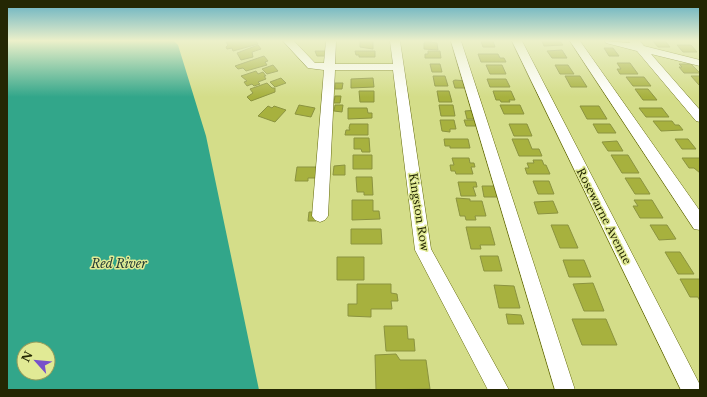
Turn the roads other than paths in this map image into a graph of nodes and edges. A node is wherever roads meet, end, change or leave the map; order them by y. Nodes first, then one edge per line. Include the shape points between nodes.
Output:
1 (305, 60) edge
2 (330, 60) edge
3 (397, 60) edge
4 (462, 60) edge
5 (525, 60) edge
6 (588, 60) edge
7 (649, 60) edge
8 (687, 60) edge
9 (700, 63) edge
10 (329, 67) junction
11 (398, 67) junction
12 (700, 118) edge
13 (320, 216) dead end
14 (700, 224) edge
15 (499, 390) edge
16 (566, 390) edge
17 (692, 390) edge

1 - 10 street via 312,66
2 - 10 street
3 - 11 street, Kingston Row
4 - 16 street
5 - 17 street, Rosewarne Avenue
6 - 14 street
7 - 12 street
8 - 9 street
10 - 11 street
10 - 13 street
11 - 15 street, Kingston Row via 423,250

